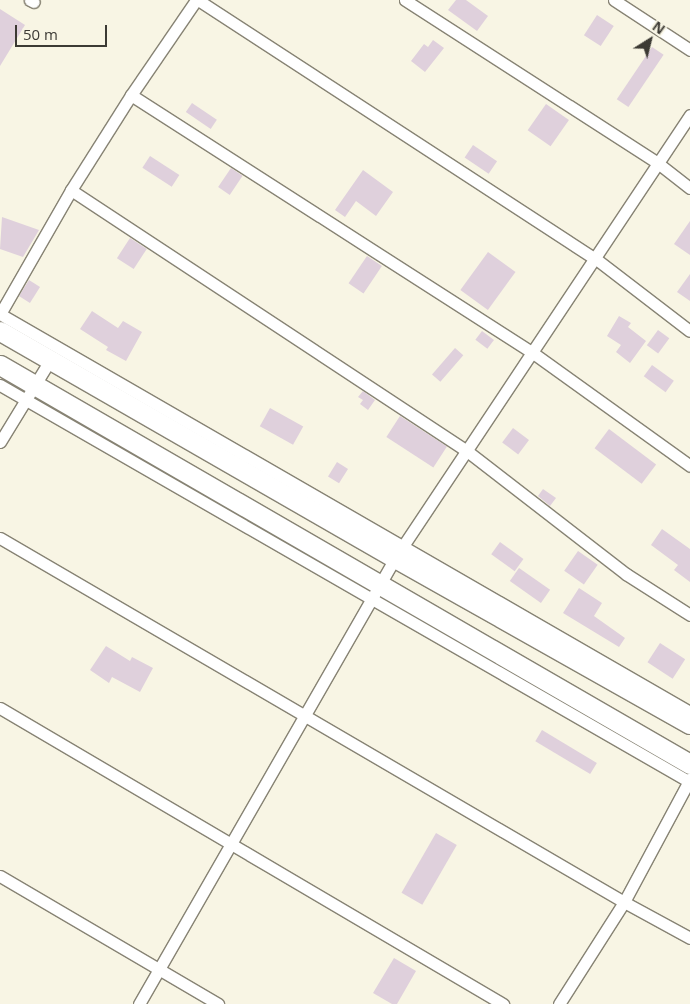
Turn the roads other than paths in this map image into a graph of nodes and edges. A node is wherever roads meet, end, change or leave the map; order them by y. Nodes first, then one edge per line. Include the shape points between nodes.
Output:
1 (197, 0) edge
2 (405, 0) edge
3 (614, 0) edge
4 (690, 50) edge
5 (131, 95) junction
6 (690, 115) edge
7 (659, 164) junction
8 (690, 188) edge
9 (72, 190) junction
10 (596, 258) junction
11 (0, 314) edge
12 (0, 331) edge
13 (690, 331) edge
14 (533, 353) junction
15 (50, 360) junction
16 (0, 365) edge
17 (0, 385) edge
18 (31, 393) junction
19 (0, 442) edge
20 (467, 451) junction
21 (690, 466) edge
22 (0, 538) edge
23 (399, 552) junction
24 (377, 592) junction
25 (690, 615) edge
26 (0, 708) edge
27 (690, 712) edge
28 (304, 716) junction
29 (690, 724) edge
30 (690, 776) edge
31 (231, 844) junction
32 (0, 876) edge
33 (624, 902) junction
34 (690, 938) edge
35 (159, 969) junction
36 (138, 1004) edge
37 (218, 1004) edge
38 (504, 1004) edge
39 (559, 1004) edge

1 - 5 street
1 - 10 street
2 - 7 street
3 - 4 street
5 - 9 street
5 - 14 street
6 - 7 street
7 - 8 street
7 - 10 street
9 - 11 street
9 - 20 street
10 - 13 street
10 - 14 street
11 - 23 street
12 - 15 main road
14 - 20 street
14 - 21 street
15 - 18 street
15 - 23 main road
16 - 18 main road
17 - 18 street
18 - 19 street
18 - 24 main road
20 - 23 street
20 - 25 street via 626,574
22 - 28 street
23 - 24 street
23 - 27 street
23 - 29 main road
24 - 28 street
24 - 30 main road
26 - 31 street
28 - 31 street
28 - 33 street
30 - 33 street
31 - 35 street
31 - 38 street
32 - 35 street
33 - 34 street
33 - 39 street
35 - 36 street
35 - 37 street

